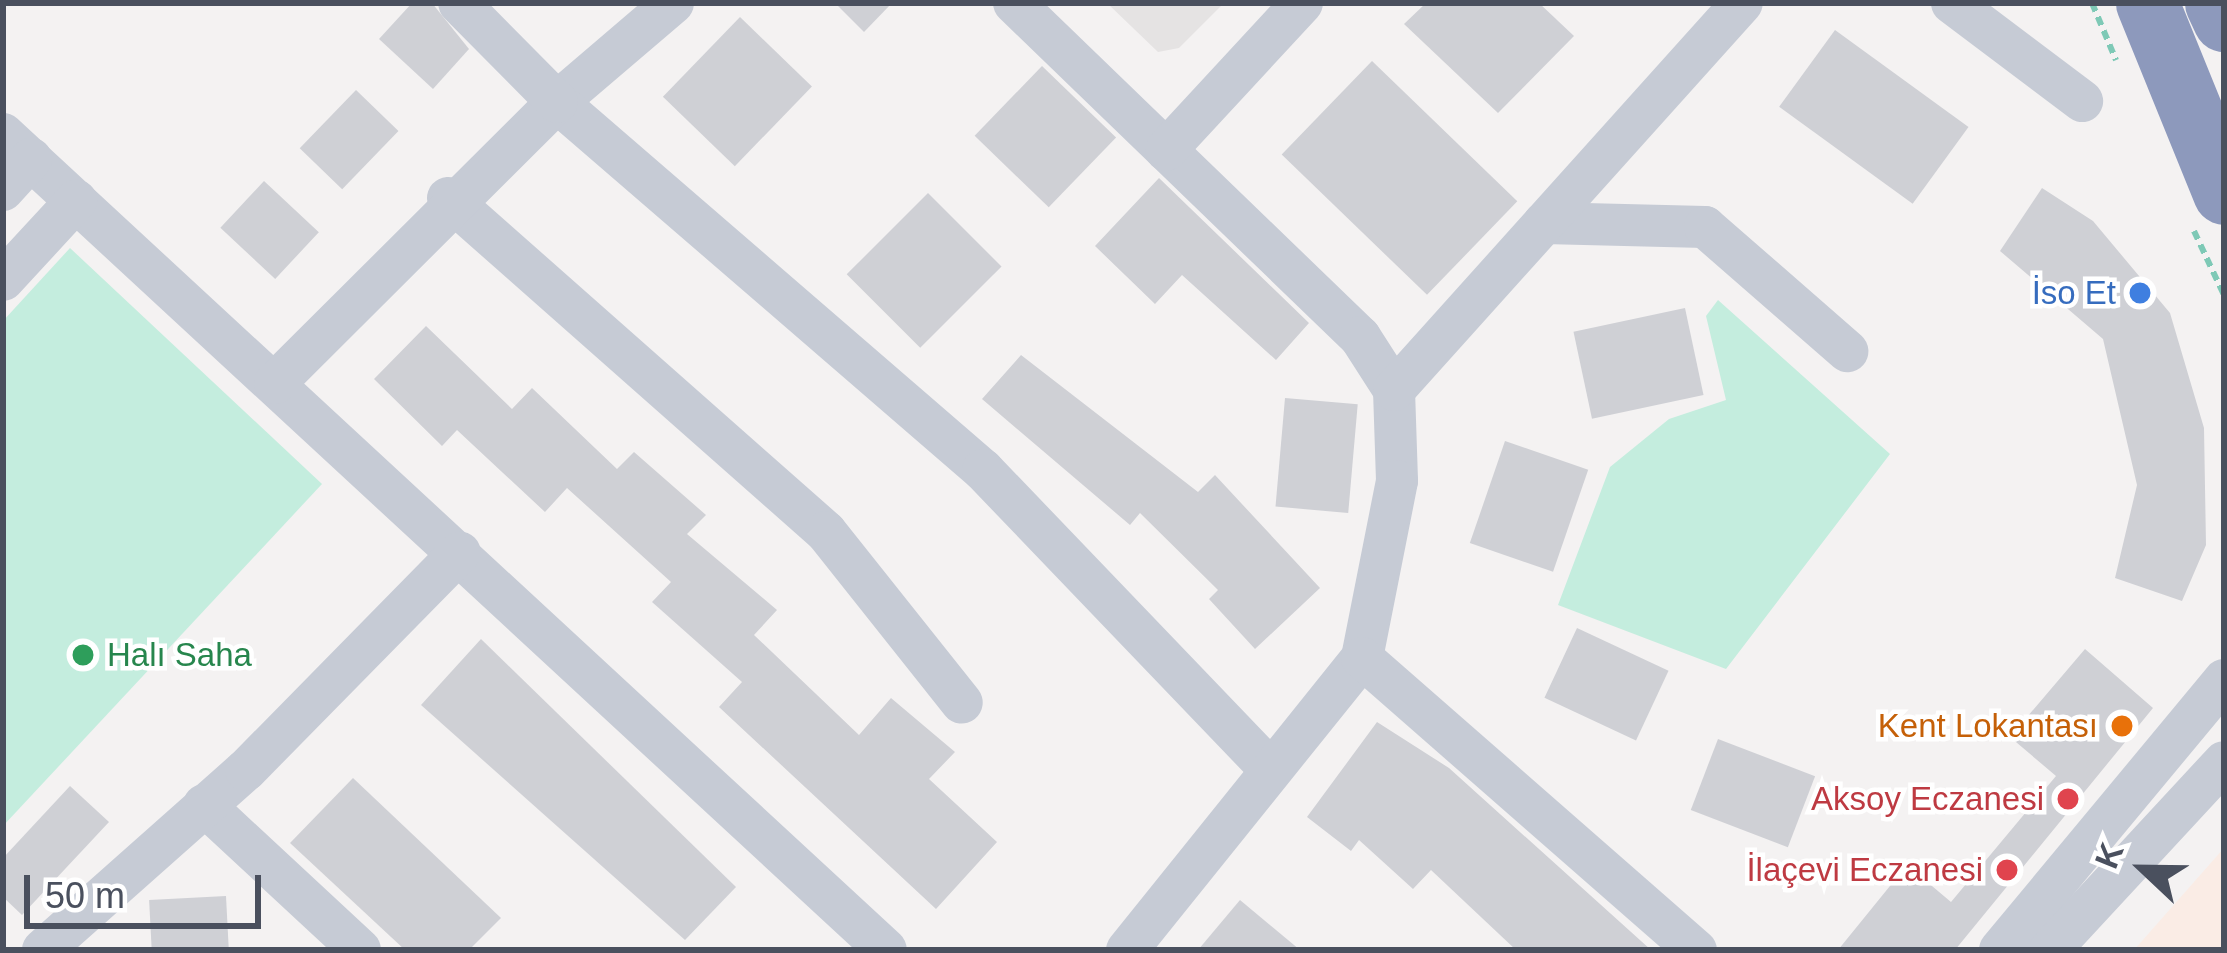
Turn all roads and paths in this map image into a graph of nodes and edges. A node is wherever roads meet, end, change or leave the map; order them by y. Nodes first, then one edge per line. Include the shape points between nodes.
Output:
1 (459, 3) edge
2 (673, 3) edge
3 (1014, 3) edge
4 (1302, 3) edge
5 (1742, 3) edge
6 (1952, 3) edge
7 (2147, 3) edge
8 (2216, 3) edge
9 (2224, 20) edge
10 (2083, 101) dead end
11 (557, 102) junction
12 (1166, 150) junction
13 (12, 161) edge
14 (2224, 193) edge
15 (448, 199) junction
16 (76, 201) junction
17 (1544, 223) junction
18 (3, 280) edge
19 (1846, 351) dead end
20 (275, 383) junction
21 (1394, 390) junction
22 (460, 552) junction
23 (1362, 658) junction
24 (2224, 680) edge
25 (962, 703) dead end
26 (2224, 762) edge
27 (1271, 770) junction
28 (204, 805) junction
29 (63, 944) edge
30 (360, 950) edge
31 (886, 950) edge
32 (1126, 950) edge
33 (1696, 950) edge
34 (2000, 950) edge
35 (2050, 950) edge

1 - 11 street
2 - 11 street
3 - 12 street
4 - 12 street
5 - 17 street
6 - 10 street
7 - 14 highway
8 - 9 highway
11 - 15 street
11 - 27 street via 983,470
12 - 21 street via 1360,337
13 - 16 street
15 - 20 street
15 - 25 street via 826,532
16 - 18 street
16 - 20 street
17 - 19 street via 1705,227
17 - 21 street
20 - 22 street
21 - 23 street via 1394,504
22 - 28 street
22 - 31 street
23 - 27 street
23 - 33 street
24 - 34 street
26 - 35 street
27 - 32 street
28 - 29 street
28 - 30 street

